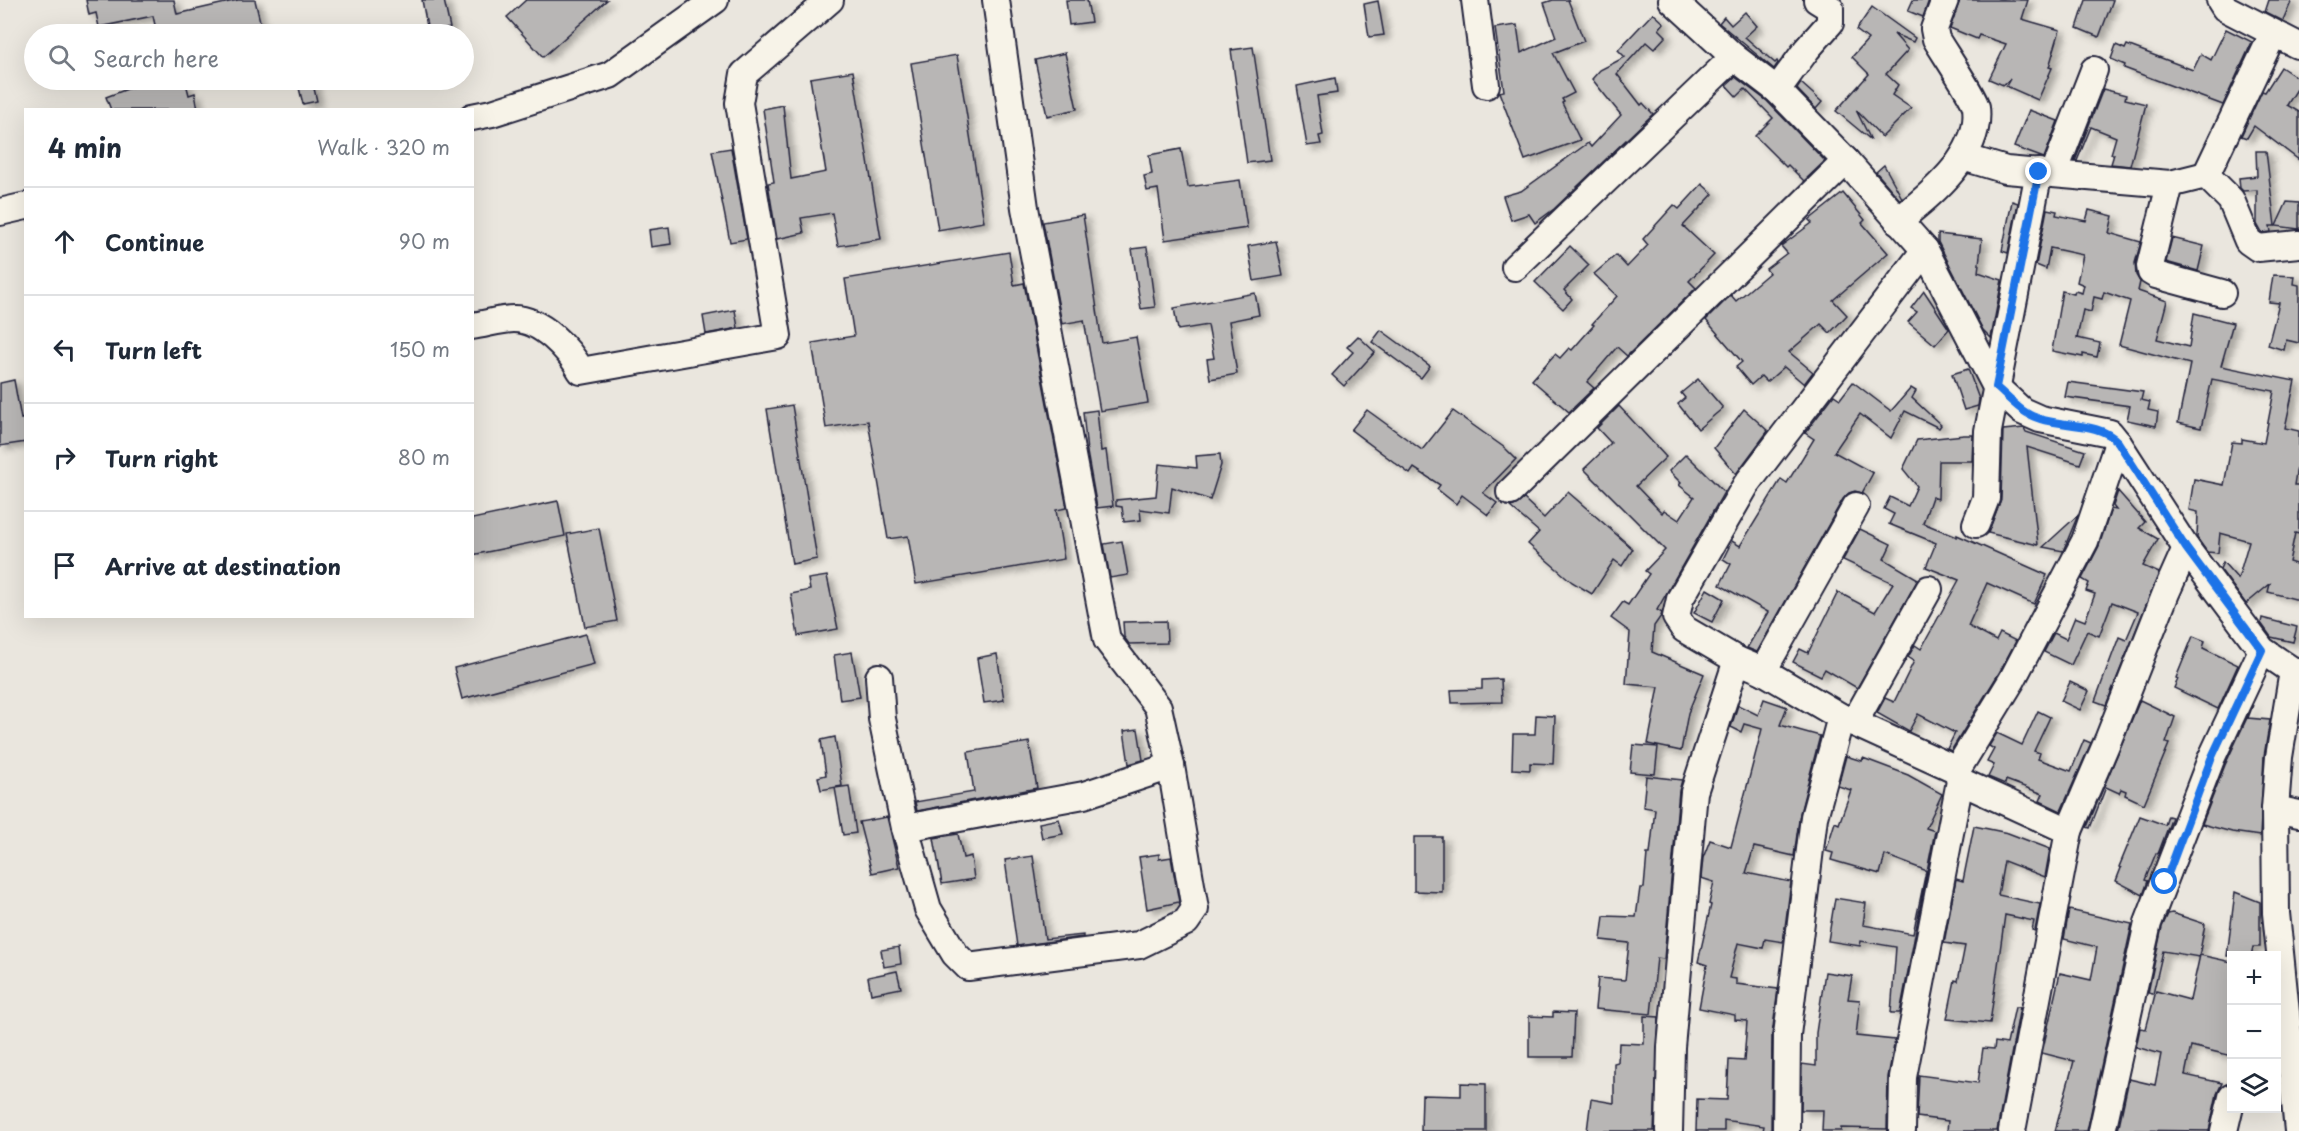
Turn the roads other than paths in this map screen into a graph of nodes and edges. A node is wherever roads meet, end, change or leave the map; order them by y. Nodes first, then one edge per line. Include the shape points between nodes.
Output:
1 (715, 0) edge
2 (830, 0) edge
3 (996, 0) edge
4 (1475, 0) edge
5 (1672, 0) edge
6 (1817, 0) edge
7 (1945, 0) edge
8 (2220, 0) edge
9 (2273, 34) junction
10 (2296, 45) dead end
11 (1734, 57) junction
12 (2094, 70) dead end
13 (1486, 85) dead end
14 (1777, 90) junction
15 (474, 117) edge
16 (1963, 157) junction
17 (1846, 161) junction
18 (2046, 172) junction
19 (2206, 175) junction
20 (2170, 184) junction
21 (24, 206) edge
22 (0, 212) edge
23 (1898, 221) junction
24 (2299, 244) edge
25 (1924, 250) junction
26 (1515, 267) dead end
27 (2222, 293) dead end
28 (474, 326) edge
29 (1996, 387) junction
30 (2118, 442) junction
31 (1510, 492) dead end
32 (1856, 506) dead end
33 (1976, 524) dead end
34 (2186, 548) junction
35 (1929, 589) dead end
36 (2262, 650) junction
37 (1737, 660) junction
38 (2296, 665) edge
39 (1763, 671) junction
40 (879, 676) dead end
41 (1847, 720) junction
42 (2289, 759) edge
43 (1171, 766) junction
44 (1958, 776) junction
45 (2287, 811) edge
46 (905, 828) junction
47 (2069, 831) junction
48 (2287, 916) edge
49 (2286, 995) edge
50 (2228, 1113) edge
51 (2298, 1116) edge
52 (1669, 1131) edge
53 (1786, 1131) edge
54 (1902, 1131) edge
55 (2012, 1131) edge
56 (2102, 1131) edge
57 (2224, 1131) edge

1 - 15 street via 610,75
2 - 28 street via 744,74 739,103 778,336 581,371 571,353 535,324 515,319
3 - 43 street via 1025,208 1107,640 1158,707
4 - 13 street
5 - 11 street
6 - 14 street via 1830,8 1830,23
7 - 16 street via 1934,29 1935,39 1976,105 1974,129
8 - 9 street via 2225,8
9 - 10 street
9 - 19 street
11 - 14 street
11 - 26 street
12 - 18 street
14 - 17 street
16 - 18 street via 2006,170
16 - 23 street via 1935,192
17 - 23 street
17 - 31 street
18 - 20 street
18 - 29 street
19 - 20 street
19 - 24 street via 2231,200 2248,241 2258,248
20 - 27 street via 2151,272
21 - 22 street
23 - 25 street
25 - 29 street
25 - 37 street via 1746,485 1680,599 1676,617 1684,629
29 - 30 street via 2022,411 2040,419 2110,433
29 - 33 street via 1988,431 1986,498
30 - 34 street
30 - 44 street via 2085,541
32 - 39 street
34 - 36 street
34 - 47 street
35 - 41 street
36 - 38 street
36 - 56 street via 2211,759 2148,923
37 - 39 street
37 - 52 street via 1694,792 1671,1047
38 - 42 street
39 - 41 street
40 - 46 street via 882,718
41 - 44 street
41 - 53 street via 1814,817 1787,1035
42 - 45 street
43 - 46 street via 1084,795
43 - 46 street via 1195,909 1186,922 1139,945 968,967 955,954 928,909
44 - 47 street
44 - 54 street via 1903,1077
45 - 48 street
47 - 55 street
48 - 49 street
49 - 51 street
50 - 57 street

